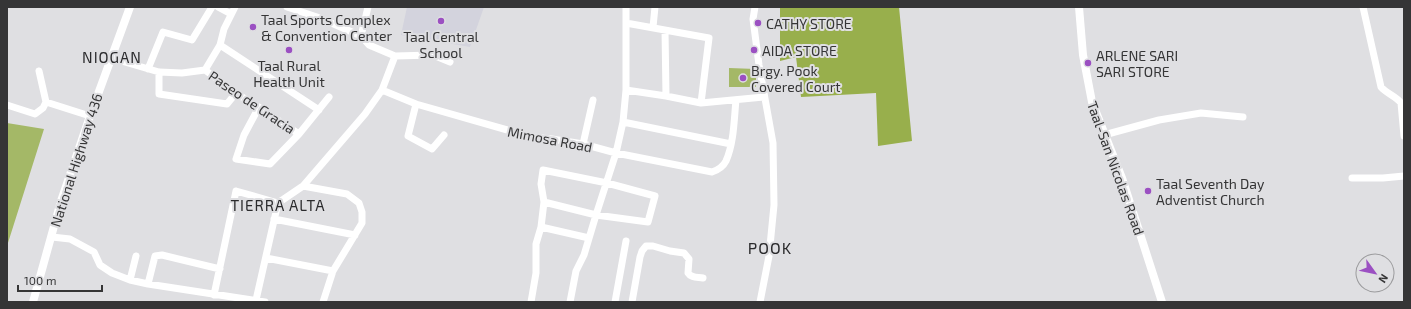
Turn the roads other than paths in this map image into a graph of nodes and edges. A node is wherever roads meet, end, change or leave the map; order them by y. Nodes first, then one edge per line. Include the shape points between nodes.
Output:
1 (130, 7) edge
2 (212, 7) edge
3 (218, 7) edge
4 (287, 7) edge
5 (368, 7) edge
6 (626, 7) edge
7 (655, 7) edge
8 (755, 7) edge
9 (1079, 7) edge
10 (1363, 7) edge
11 (233, 10) edge
12 (626, 23) junction
13 (653, 27) junction
14 (665, 30) junction
15 (361, 36) junction
16 (220, 45) junction
17 (395, 56) junction
18 (111, 58) junction
19 (450, 62) dead end
20 (148, 69) junction
21 (205, 70) junction
22 (39, 71) dead end
23 (159, 72) junction
24 (382, 90) junction
25 (626, 90) junction
26 (236, 93) junction
27 (666, 96) junction
28 (764, 96) junction
29 (329, 97) dead end
30 (593, 100) dead end
31 (736, 100) junction
32 (46, 102) junction
33 (701, 103) junction
34 (416, 104) junction
35 (7, 105) edge
36 (259, 107) junction
37 (319, 110) junction
38 (90, 116) junction
39 (1244, 117) dead end
40 (623, 122) junction
41 (299, 134) junction
42 (444, 135) dead end
43 (1104, 135) junction
44 (1404, 136) edge
45 (583, 144) junction
46 (731, 144) junction
47 (616, 153) junction
48 (1404, 176) edge
49 (1352, 178) dead end
50 (607, 183) junction
51 (303, 186) junction
52 (544, 202) junction
53 (278, 203) junction
54 (596, 214) junction
55 (274, 219) junction
56 (541, 226) junction
57 (355, 235) junction
58 (52, 237) junction
59 (589, 238) junction
60 (626, 241) dead end
61 (136, 256) dead end
62 (266, 258) junction
63 (220, 270) junction
64 (333, 271) junction
65 (703, 278) dead end
66 (130, 280) junction
67 (148, 284) junction
68 (214, 295) junction
69 (256, 300) junction
70 (33, 302) edge
71 (265, 302) edge
72 (323, 302) edge
73 (531, 302) edge
74 (570, 302) edge
75 (615, 302) edge
76 (632, 302) edge
77 (760, 302) edge
78 (1162, 302) edge

1 - 18 main road, National Highway 436
2 - 20 street via 192,40 163,32
3 - 11 street
4 - 15 street
5 - 15 street
6 - 12 street
7 - 13 street
8 - 28 street via 753,19
9 - 43 main road, Taal-San Nicolas Road via 1083,55 1092,102
10 - 44 street via 1381,87 1401,103
11 - 16 street
12 - 13 street
12 - 25 street
13 - 14 street
14 - 27 street
14 - 33 street via 709,38
15 - 17 street via 369,45
16 - 21 street
16 - 37 street
17 - 19 street via 433,55
17 - 24 street
18 - 20 street, Paseo de Gracia
18 - 38 main road, National Highway 436
20 - 23 street, Paseo de Gracia
21 - 23 street, Paseo de Gracia
21 - 26 street, Paseo de Gracia
22 - 32 street
23 - 26 street via 159,94 227,104
24 - 34 street, Mimosa Road
24 - 51 street via 365,114
25 - 27 street
25 - 40 street
26 - 36 street, Paseo de Gracia
27 - 33 street
28 - 31 street
28 - 77 street via 773,143 774,205 769,256
29 - 37 street
30 - 45 street
31 - 33 street
31 - 46 street
32 - 35 street via 35,114
32 - 38 street
34 - 42 street via 408,136 432,149
34 - 45 street, Mimosa Road via 532,137
36 - 41 street, Paseo de Gracia
36 - 41 street via 244,135 236,159 270,164
37 - 41 street
38 - 58 main road, National Highway 436 via 61,201
39 - 43 street via 1201,113 1159,120
40 - 46 street
40 - 47 street
43 - 78 main road, Taal-San Nicolas Road via 1122,178
45 - 47 street, Mimosa Road
46 - 47 street, Mimosa Road via 721,168 712,172
47 - 50 street
48 - 49 street
50 - 52 street via 543,170 541,184
50 - 54 street
50 - 54 street via 655,196 648,222
51 - 53 street
51 - 57 street via 347,194 359,203 362,223
52 - 54 street
52 - 56 street
53 - 55 street
53 - 63 street via 236,191
54 - 59 street
55 - 57 street
55 - 62 street
56 - 59 street
56 - 73 street via 536,244 536,272
57 - 64 street
58 - 66 street via 70,239 94,252 100,265
58 - 70 main road, National Highway 436
59 - 74 street via 576,271
60 - 75 street
61 - 66 street
62 - 64 street
62 - 69 street
63 - 67 street via 162,255 155,256
63 - 68 street
64 - 72 street
65 - 76 street via 689,275 689,259 684,253 646,246 640,257
66 - 67 street
67 - 68 street
68 - 69 street
69 - 71 street

